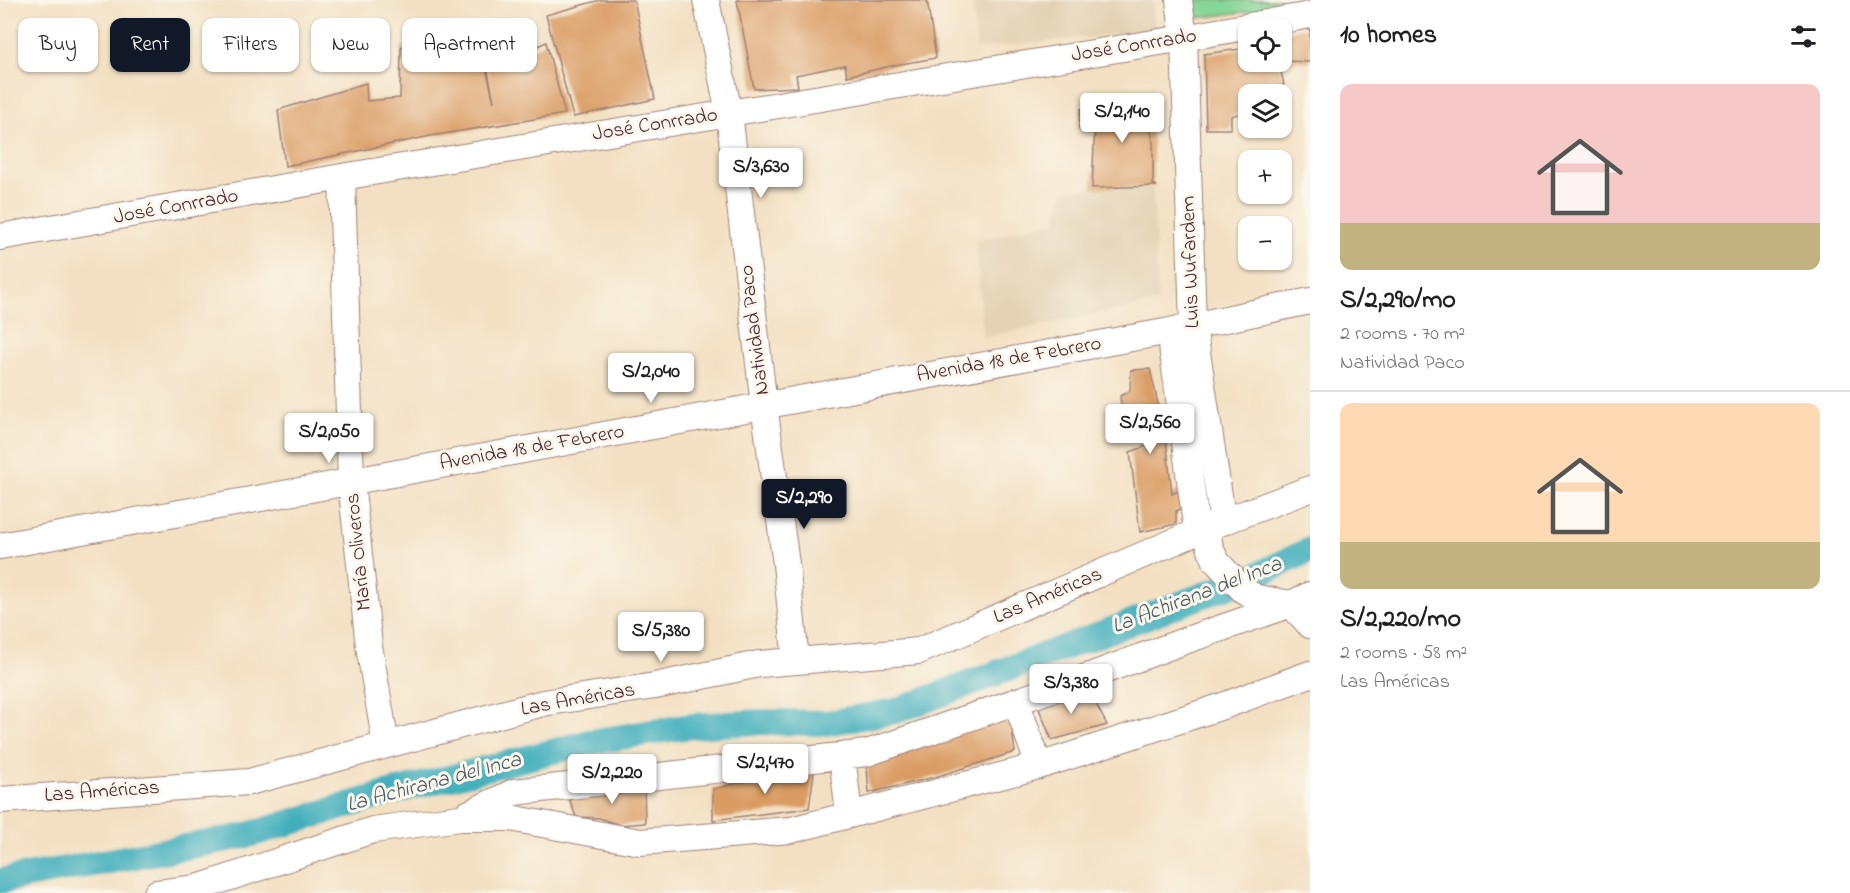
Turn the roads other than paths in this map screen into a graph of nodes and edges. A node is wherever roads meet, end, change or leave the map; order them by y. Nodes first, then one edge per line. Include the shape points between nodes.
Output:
1 (706, 0) edge
2 (1179, 0) edge
3 (1310, 15) edge
4 (1184, 38) junction
5 (729, 113) junction
6 (342, 177) junction
7 (0, 237) edge
8 (1310, 301) edge
9 (1181, 329) junction
10 (764, 405) junction
11 (351, 482) junction
12 (1310, 489) edge
13 (1209, 527) junction
14 (0, 546) edge
15 (1300, 599) edge
16 (1310, 625) edge
17 (796, 661) junction
18 (1310, 674) edge
19 (1016, 702) junction
20 (386, 745) junction
21 (842, 755) junction
22 (1039, 766) junction
23 (0, 800) edge
24 (849, 815) junction
25 (460, 818) junction
26 (157, 893) edge

1 - 5 street, Natividad Paco
2 - 4 street, Luis Wufardem
3 - 4 street, José Conrrado
4 - 5 street, José Conrrado
4 - 9 street, Luis Wufardem
5 - 6 street, José Conrrado
5 - 10 street, Natividad Paco
6 - 7 street, José Conrrado
6 - 11 street, María Oliveros
8 - 9 street, Avenida 18 de Febrero
9 - 10 street, Avenida 18 de Febrero
9 - 13 street, Luis Wufardem
10 - 11 street, Avenida 18 de Febrero
10 - 17 street, Natividad Paco
11 - 14 street, Avenida 18 de Febrero
11 - 20 street, María Oliveros via 369,646
12 - 13 street, Las Américas
13 - 15 street, Luis Wufardem via 1210,547 1216,561 1243,590 1257,598
13 - 17 street, Las Américas via 919,651
15 - 16 street
15 - 19 street
17 - 20 street, Las Américas via 759,664 655,686 543,703
18 - 22 street
19 - 21 street via 867,753
19 - 22 street
20 - 23 street, Las Américas via 249,782
21 - 24 street
21 - 25 street via 514,792
22 - 24 street
24 - 25 street via 791,830 640,842 510,818
25 - 26 street via 373,830 197,888

